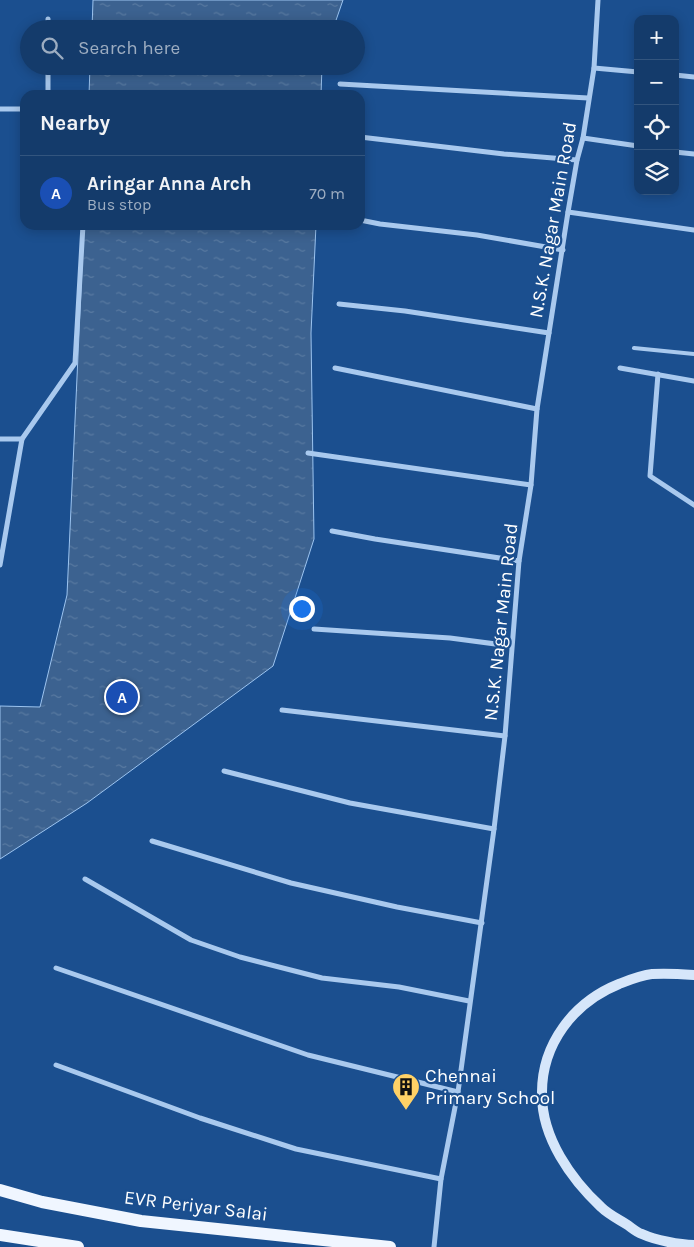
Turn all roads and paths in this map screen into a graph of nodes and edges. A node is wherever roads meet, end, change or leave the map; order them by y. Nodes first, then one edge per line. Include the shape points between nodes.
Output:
1 (598, 0) edge
2 (594, 68) junction
3 (634, 72) edge
4 (48, 75) edge
5 (679, 75) edge
6 (694, 77) edge
7 (340, 84) dead end
8 (48, 90) edge
9 (588, 98) junction
10 (0, 108) edge
11 (20, 109) edge
12 (365, 138) edge
13 (583, 138) junction
14 (634, 145) edge
15 (679, 152) edge
16 (694, 154) edge
17 (577, 160) junction
18 (568, 212) junction
19 (365, 221) edge
20 (84, 230) edge
21 (694, 230) edge
22 (563, 250) junction
23 (339, 304) dead end
24 (549, 333) junction
25 (634, 348) dead end
26 (694, 354) edge
27 (335, 368) dead end
28 (620, 368) dead end
29 (658, 374) junction
30 (694, 381) edge
31 (537, 409) junction
32 (0, 439) edge
33 (22, 439) junction
34 (308, 453) dead end
35 (531, 485) junction
36 (694, 505) edge
37 (332, 531) dead end
38 (519, 561) junction
39 (0, 565) edge
40 (314, 629) dead end
41 (511, 646) junction
42 (282, 710) dead end
43 (505, 736) junction
44 (224, 771) dead end
45 (494, 829) junction
46 (152, 841) dead end
47 (85, 879) dead end
48 (482, 923) junction
49 (56, 968) dead end
50 (694, 976) edge
51 (469, 1001) junction
52 (56, 1065) dead end
53 (458, 1092) junction
54 (442, 1179) junction
55 (0, 1190) edge
56 (0, 1235) edge
57 (42, 1244) edge
58 (694, 1245) edge
59 (78, 1247) edge
60 (390, 1247) edge
61 (434, 1247) edge

1 - 2 street, N.S.K. Nagar Main Road
2 - 3 street
2 - 9 street, N.S.K. Nagar Main Road
4 - 8 street
5 - 6 street
7 - 9 street
9 - 13 street, N.S.K. Nagar Main Road
10 - 11 street
12 - 17 street
13 - 14 street
13 - 17 street, N.S.K. Nagar Main Road
15 - 16 street
17 - 18 street, N.S.K. Nagar Main Road
18 - 21 street
18 - 22 street, N.S.K. Nagar Main Road
19 - 22 street
20 - 33 street via 75,363
22 - 24 street, N.S.K. Nagar Main Road
23 - 24 street
24 - 31 street, N.S.K. Nagar Main Road
25 - 26 lane
27 - 31 street
28 - 29 street
29 - 30 street
29 - 36 street via 650,476
31 - 35 street, N.S.K. Nagar Main Road
32 - 33 street
33 - 39 street
34 - 35 street
35 - 38 street, N.S.K. Nagar Main Road
37 - 38 street
38 - 41 street, N.S.K. Nagar Main Road
40 - 41 street via 450,638
41 - 43 street, N.S.K. Nagar Main Road
42 - 43 street
43 - 45 street, N.S.K. Nagar Main Road
44 - 45 street via 350,803
45 - 48 street, N.S.K. Nagar Main Road
46 - 48 street via 291,883
47 - 51 street via 191,940 240,957 322,978
48 - 51 street, N.S.K. Nagar Main Road
49 - 53 street via 308,1055
50 - 58 main road via 651,974 628,980 604,990 578,1008 562,1028 551,1050 542,1096 546,1126 560,1155 576,1181 602,1208 642,1234
51 - 53 street, N.S.K. Nagar Main Road
52 - 54 street via 296,1149
53 - 54 street, N.S.K. Nagar Main Road
54 - 61 street, N.S.K. Nagar Main Road
55 - 60 main road, EVR Periyar Salai via 42,1202 141,1221
56 - 57 main road
57 - 59 main road

